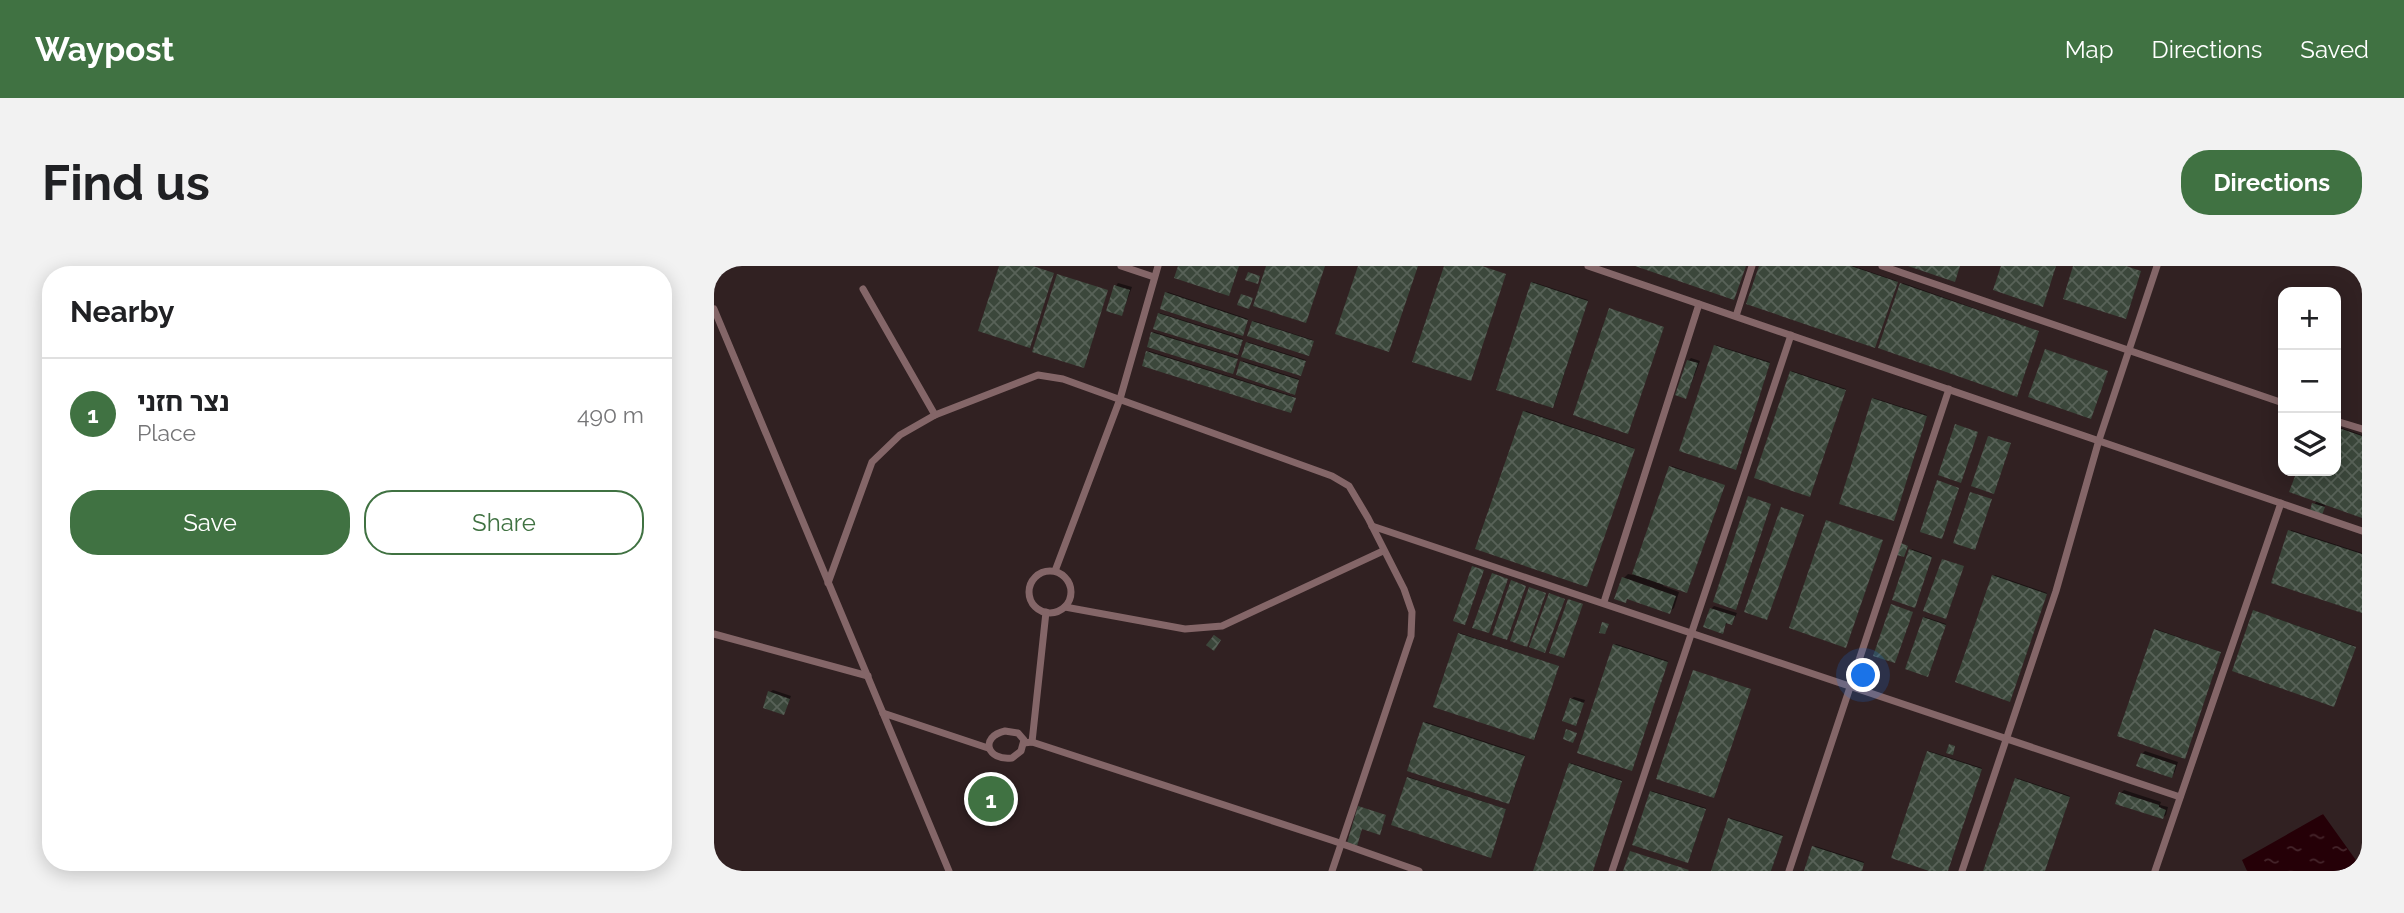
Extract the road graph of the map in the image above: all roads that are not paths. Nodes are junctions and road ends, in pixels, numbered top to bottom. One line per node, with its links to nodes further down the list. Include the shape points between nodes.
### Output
1 (1121, 266): 7 (lane)
2 (1158, 266): 7 (lane)
3 (1588, 266): 9 (lane)
4 (1752, 266): 11 (lane)
5 (1882, 266): 13 (lane)
6 (2157, 266): 13 (lane)
7 (1154, 277): 15 (lane)
8 (863, 289): 17 (lane)
9 (1699, 304): 11 (lane); 27 (lane)
10 (714, 309): 26 (lane)
11 (1736, 316): 12 (lane)
12 (1791, 335): 14 (lane); 30 (lane)
13 (2129, 351): 16 (lane); 20 (lane)
14 (1949, 389): 20 (lane); 33 (lane)
15 (1120, 399): 17 (lane, via 1038,375); 22 (lane, via 1332,476 1349,486); 25 (lane)
16 (2278, 401)
17 (935, 415): 26 (lane, via 900,435 872,461)
18 (2341, 423): 19 (lane)
19 (2362, 429)
20 (2099, 440): 21 (lane); 35 (lane, via 2056,591)
21 (2281, 503): 23 (lane); 38 (lane)
22 (1372, 526): 24 (lane); 27 (lane)
23 (2362, 531)
24 (1383, 551): 28 (lane, via 1222,626 1185,629); 39 (lane, via 1412,612 1411,636)
25 (1055, 571): 28 (lane, via 1070,582 1072,590); 29 (lane, via 1038,574 1029,588 1034,605)
26 (828, 583): 32 (lane)
27 (1604, 602): 30 (lane)
28 (1065, 607): 29 (lane)
29 (1046, 612): 36 (lane)
30 (1692, 632): 33 (lane); 43 (lane)
31 (714, 634): 32 (lane)
32 (867, 676): 34 (lane)
33 (1851, 687): 35 (lane); 44 (lane)
34 (883, 713): 37 (lane); 40 (lane)
35 (2005, 739): 38 (lane); 45 (lane)
36 (1028, 743): 37 (lane, via 1012,758 998,758); 37 (lane, via 1018,733 1005,732 997,733); 39 (lane)
37 (988, 748)
38 (2180, 797): 46 (lane)
39 (1342, 844): 41 (lane); 42 (lane)
40 (949, 871)
41 (1332, 871)
42 (1419, 871)
43 (1612, 871)
44 (1789, 871)
45 (1962, 871)
46 (2155, 871)

